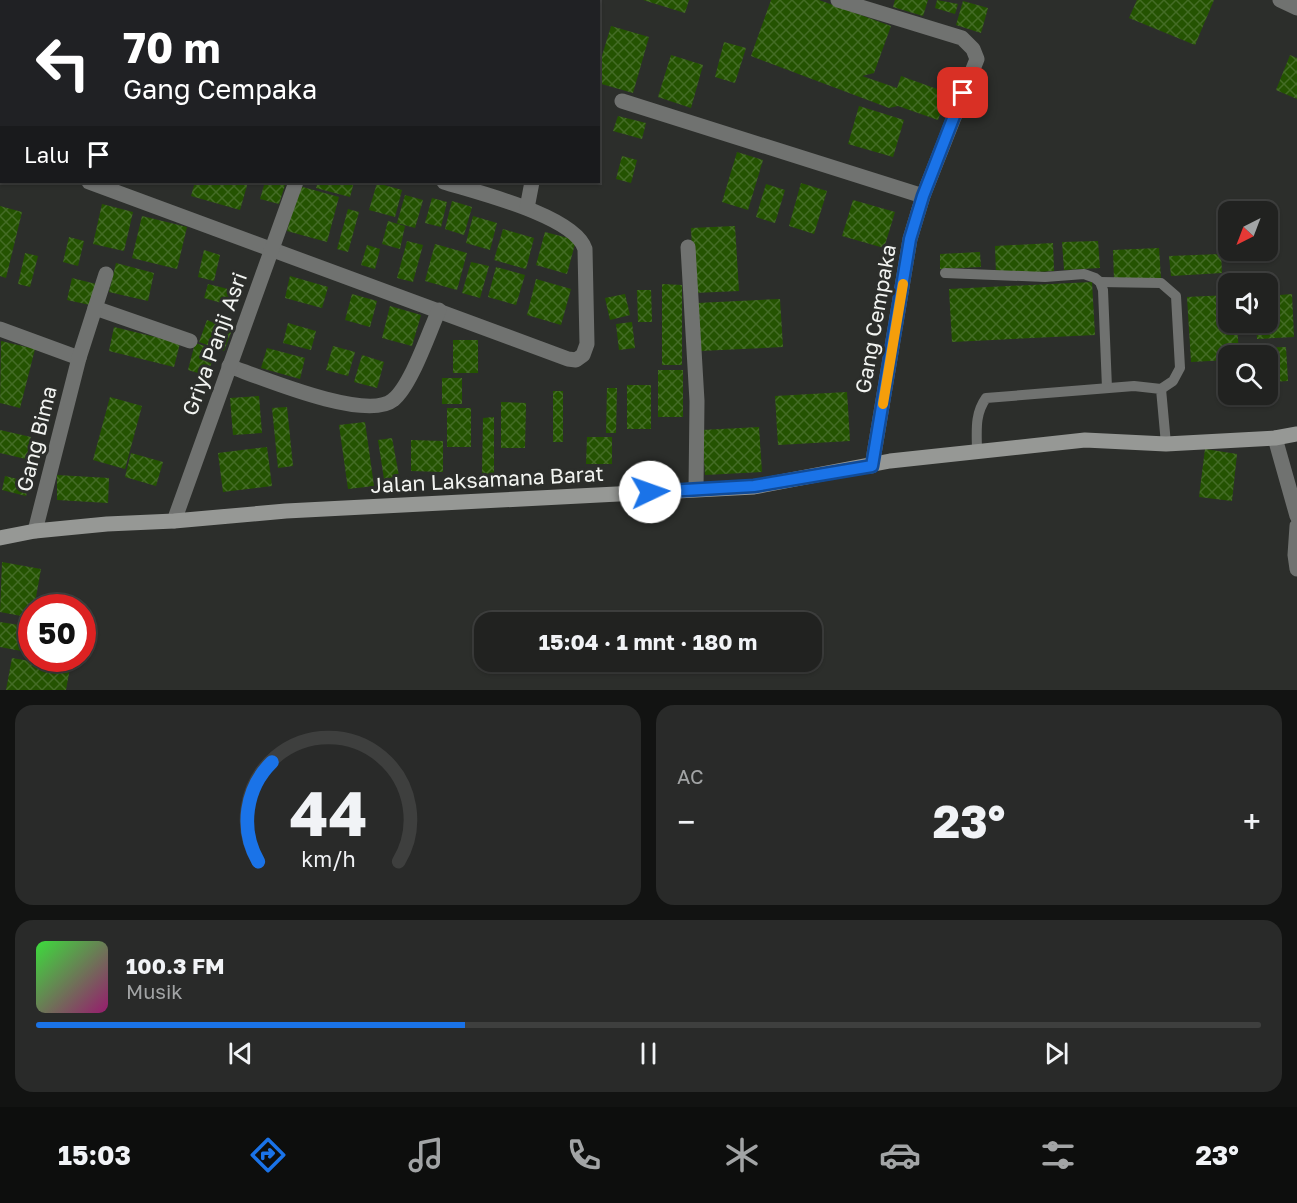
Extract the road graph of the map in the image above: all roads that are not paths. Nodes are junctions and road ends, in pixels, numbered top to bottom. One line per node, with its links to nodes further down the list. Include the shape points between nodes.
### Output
1 (838, 0): 9 (street, Gang Cempaka, via 962,38 973,49 977,60)
2 (1280, 0): 3 (street)
3 (1297, 8)
4 (622, 100): 9 (street)
5 (92, 183): 12 (street)
6 (296, 183): 12 (street, Griya Panji Asri)
7 (447, 183): 10 (street)
8 (532, 183): 10 (street)
9 (923, 196): 28 (street, Gang Cempaka, via 910,239)
10 (527, 208): 17 (street, via 570,229 583,242 587,344 583,355 576,360 568,359)
11 (688, 247): 29 (street, via 697,401)
12 (271, 250): 17 (street); 21 (street, Griya Panji Asri)
13 (945, 273): 15 (lane, via 1045,277 1084,274)
14 (106, 274): 16 (street, Gang Bima)
15 (1100, 282): 22 (lane); 23 (lane, via 1161,284 1176,296 1180,368 1173,381)
16 (95, 308): 19 (street); 20 (street, Gang Bima)
17 (439, 310): 21 (street, via 404,388 392,402 350,405)
18 (0, 329): 20 (street)
19 (190, 341)
20 (80, 358): 33 (street, Gang Bima)
21 (229, 366): 31 (street, Griya Panji Asri)
22 (1107, 388): 23 (lane); 27 (lane, via 986,398 976,423)
23 (1161, 389): 26 (lane)
24 (1297, 434): 25 (main road, Jalan Laksamana Barat)
25 (1275, 438): 26 (main road, Jalan Laksamana Barat); 30 (street)
26 (1166, 444): 27 (main road, Jalan Laksamana Barat, via 1085,440)
27 (977, 453): 28 (main road, Jalan Laksamana Barat)
28 (872, 466): 29 (main road, Jalan Laksamana Barat, via 754,486)
29 (696, 489): 31 (main road, Jalan Laksamana Barat, via 286,511)
30 (1297, 516)
31 (174, 521): 33 (main road, Jalan Laksamana Barat)
32 (1297, 526): 35 (street)
33 (35, 531): 34 (main road, Jalan Laksamana Barat)
34 (0, 538)
35 (1296, 560)

